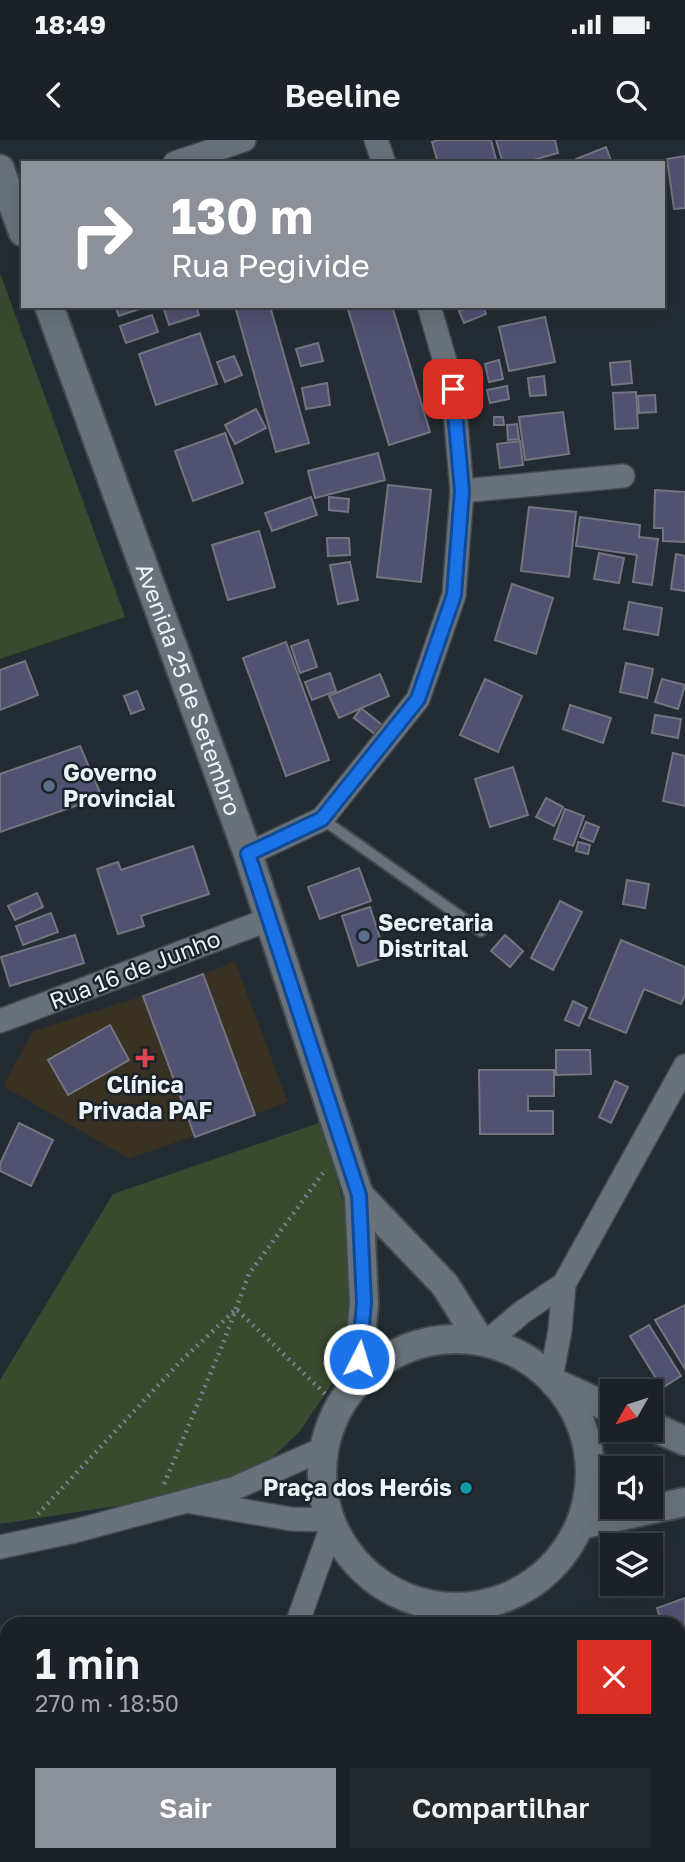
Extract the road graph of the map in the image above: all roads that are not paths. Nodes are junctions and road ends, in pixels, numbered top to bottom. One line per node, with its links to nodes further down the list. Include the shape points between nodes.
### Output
1 (244, 140): 3 (street)
2 (376, 140): 4 (street)
3 (181, 161)
4 (383, 161)
5 (0, 169): 6 (street)
6 (21, 220)
7 (51, 308): 12 (street, Avenida 25 de Setembro)
8 (430, 308): 10 (street, via 453,389)
9 (623, 476): 10 (street)
10 (462, 491): 11 (street, via 454,595 418,699)
11 (322, 819): 12 (street); 14 (lane)
12 (248, 854): 13 (street, Avenida 25 de Setembro)
13 (270, 919): 15 (street, Rua 16 de Junho); 17 (street, Avenida 25 de Setembro)
14 (481, 931)
15 (0, 1022)
16 (685, 1066): 18 (street)
17 (359, 1195): 19 (street, Avenida 25 de Setembro, via 445,1285); 20 (street, Avenida 25 de Setembro, via 364,1303)
18 (564, 1284): 19 (street); 21 (street)
19 (483, 1342): 20 (street, via 424,1343 392,1354); 21 (street, via 521,1356)
20 (357, 1381): 25 (street, via 338,1406)
21 (553, 1381): 22 (street); 29 (street, via 573,1408 585,1436 590,1466)
22 (600, 1403)
23 (663, 1431): 24 (street)
24 (685, 1441)
25 (323, 1449): 26 (street, via 262,1478); 28 (street, via 322,1485)
26 (189, 1501): 28 (street); 30 (street)
27 (685, 1502): 29 (street)
28 (331, 1523): 29 (street, via 356,1564 392,1592 435,1606 479,1606 522,1591 556,1563); 31 (street)
29 (580, 1525)
30 (0, 1547)
31 (299, 1617)

